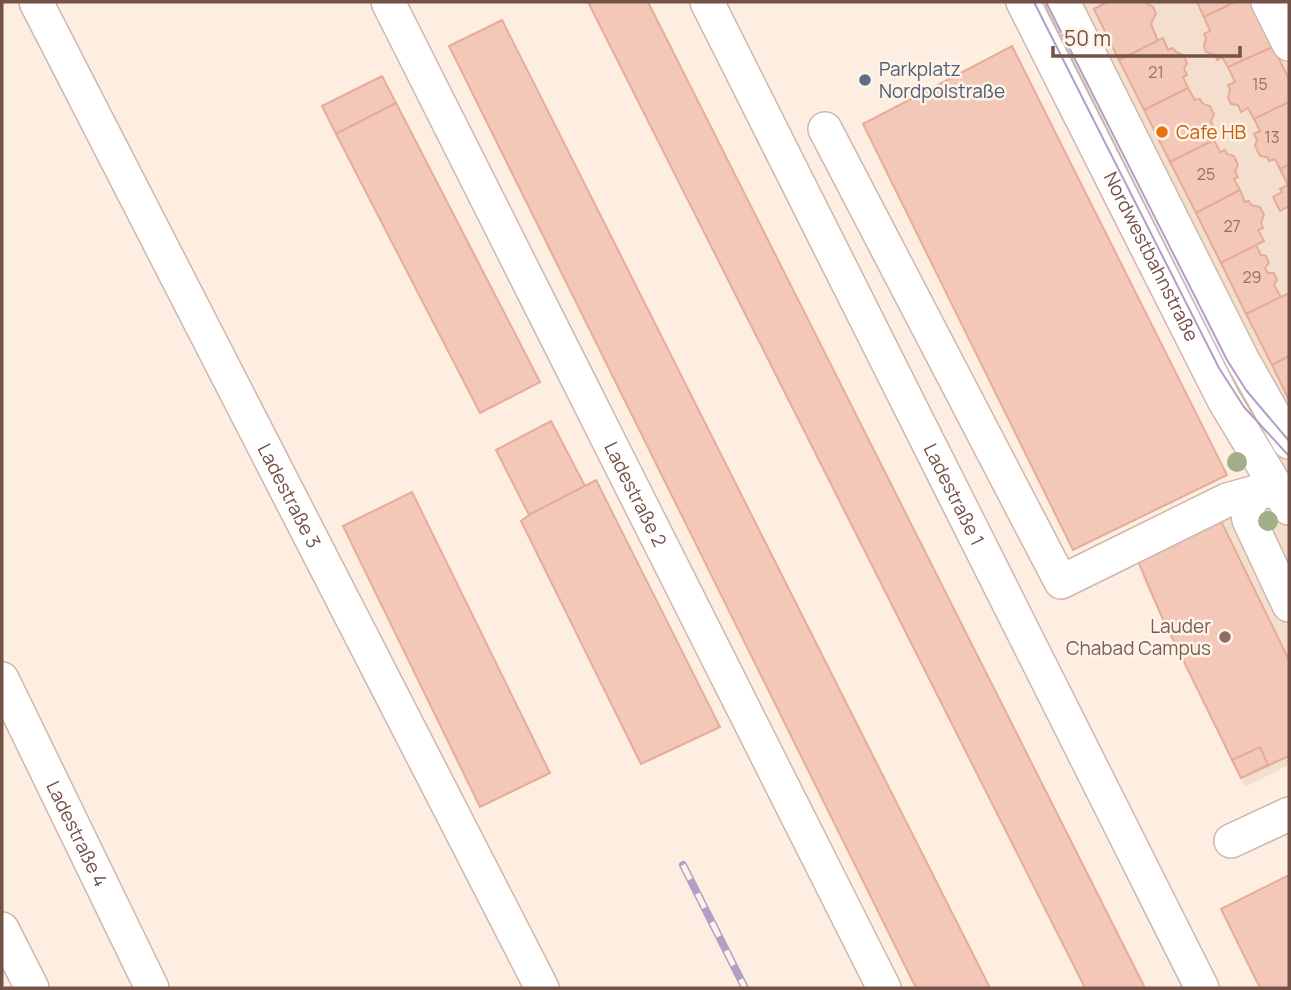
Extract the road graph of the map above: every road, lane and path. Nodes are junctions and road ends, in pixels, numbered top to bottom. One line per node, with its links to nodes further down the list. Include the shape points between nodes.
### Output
1 (36, 2): 18 (street, Ladestraße 3)
2 (387, 2): 19 (street, Ladestraße 2)
3 (706, 2): 20 (street, Ladestraße 1)
4 (1023, 2): 10 (street, Nordwestbahnstraße)
5 (1063, 2): 9 (street, Nordwestbahnstraße, via 1242,359)
6 (1268, 2): 7 (street)
7 (1289, 44)
8 (825, 129): 10 (street, via 1061,582 1227,500)
9 (1289, 442)
10 (1275, 497): 11 (street, via 1247,508)
11 (1289, 604)
12 (2, 679): 17 (street, Ladestraße 4)
13 (1289, 814): 14 (street)
14 (1231, 841)
15 (2, 929): 16 (street)
16 (32, 988)
17 (152, 988)
18 (542, 988)
19 (884, 988)
20 (1202, 988)

